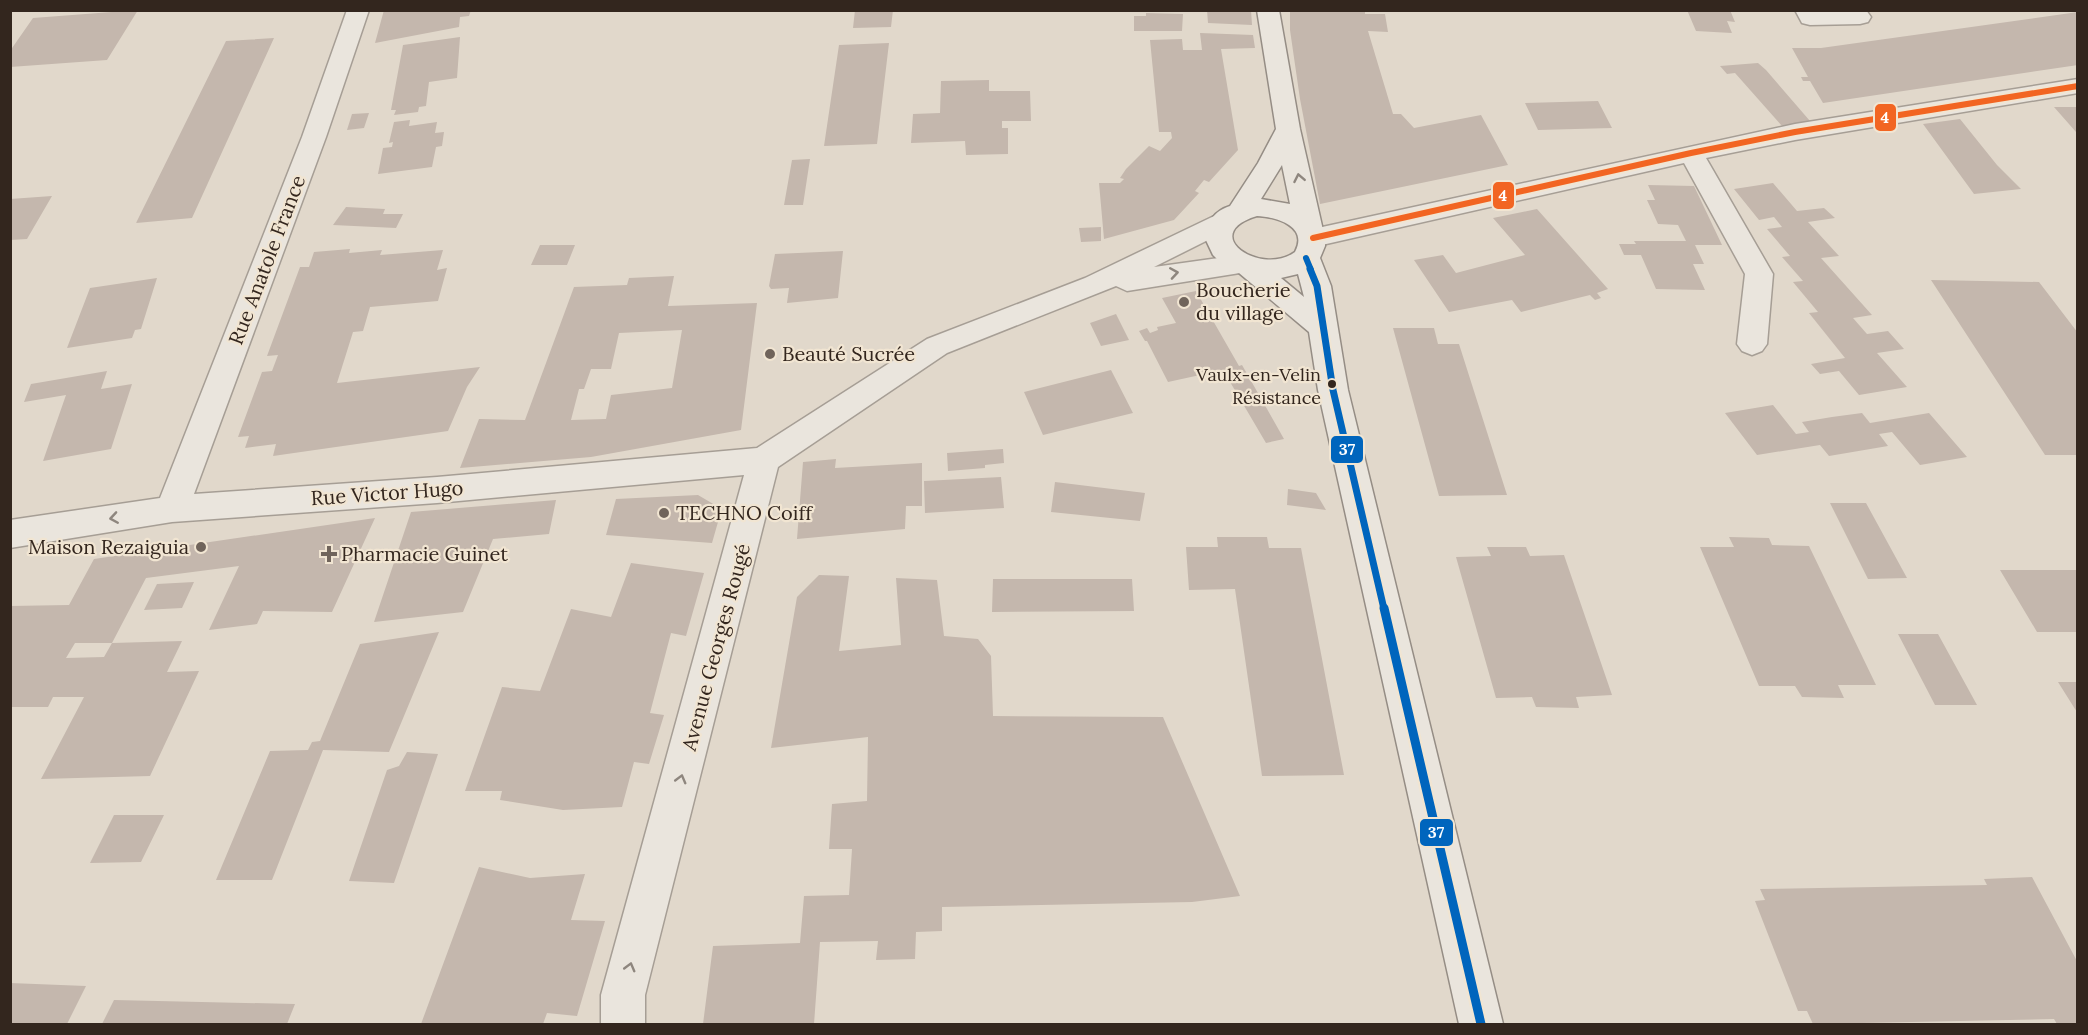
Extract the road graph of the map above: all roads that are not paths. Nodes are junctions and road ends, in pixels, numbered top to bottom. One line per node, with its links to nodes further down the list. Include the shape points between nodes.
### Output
1 (358, 10): 15 (street, Rue Anatole France, via 314,137)
2 (1268, 10): 6 (street)
3 (1806, 10): 4 (street, via 1810,18 1860,17)
4 (1854, 10)
5 (2078, 86): 7 (street)
6 (1288, 129): 8 (street, via 1271,163); 9 (street, one-way to 6)
7 (1691, 153): 9 (street); 13 (street, via 1759,274)
8 (1231, 216): 9 (street, via 1256,207 1286,212 1299,219); 10 (street, via 1217,233 1218,243 1225,253); 11 (street)
9 (1309, 241): 10 (street, via 1296,265 1282,270); 12 (street)
10 (1245, 266): 11 (street, one-way to 10); 12 (street)
11 (1095, 285): 14 (street, via 937,346)
12 (1323, 327): 18 (street, via 1333,390)
13 (1752, 344)
14 (764, 460): 15 (street, Rue Victor Hugo); 17 (street, Avenue Georges Rougé, one-way to 14, via 623,995)
15 (172, 509): 16 (street, Rue Victor Hugo, one-way to 16)
16 (10, 534)
17 (623, 1024)
18 (1481, 1024)

